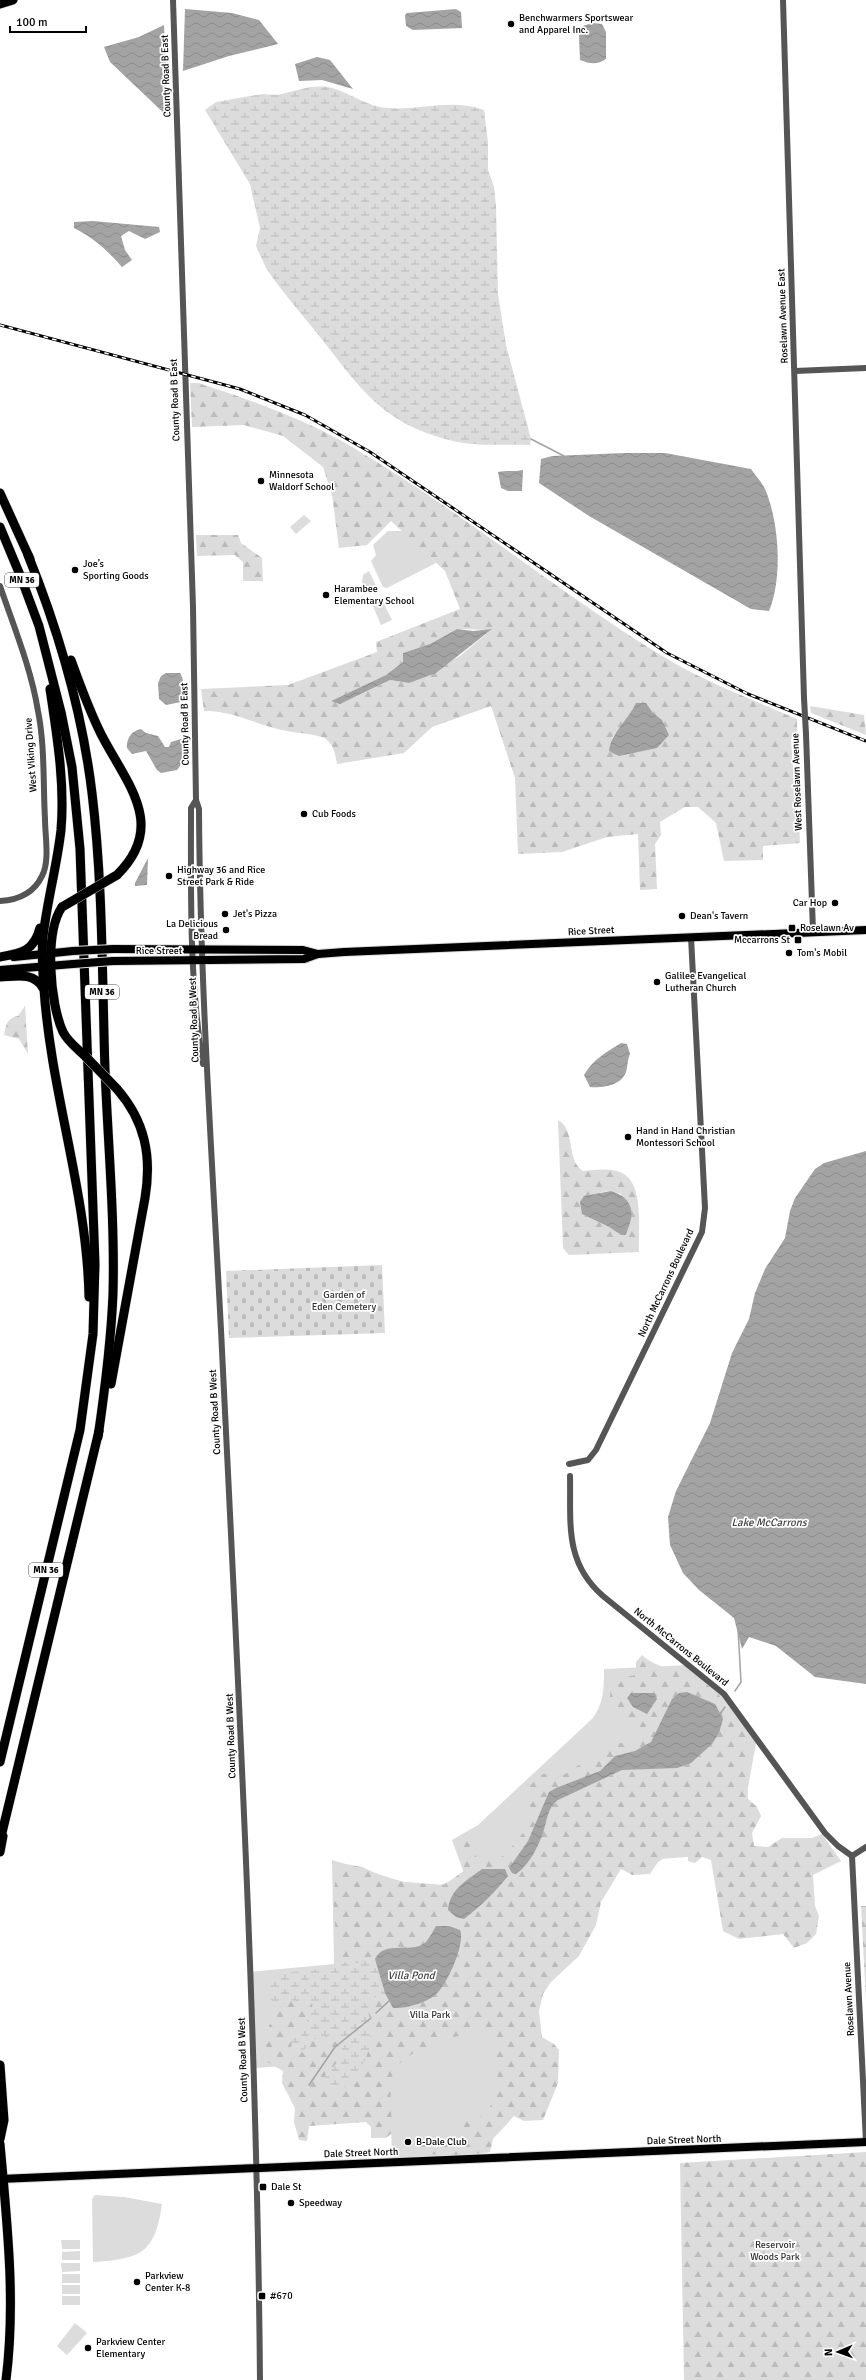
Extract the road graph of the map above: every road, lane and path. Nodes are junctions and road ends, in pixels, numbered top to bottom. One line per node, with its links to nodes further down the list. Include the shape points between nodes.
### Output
1 (13, 0): 4 (highway)
2 (174, 0): 18 (street, County Road B East, via 196,800 199,809)
3 (783, 0): 6 (street, Roselawn Avenue East)
4 (0, 4)
5 (866, 368): 6 (street)
6 (795, 371): 11 (street, Roselawn Avenue East)
7 (0, 493): 9 (highway, MN 36)
8 (0, 527): 12 (highway, MN 36)
9 (28, 555): 19 (highway, bridge, via 53,607 92,717 138,802 141,813 141,837 133,858 118,875 62,907 52,927); 28 (highway, MN 36, via 65,656 76,701 90,778 96,840 113,1273 108,1358)
10 (0, 586): 14 (street, West Viking Drive, via 39,712 46,853 43,876 31,890 17,899)
11 (801, 631): 16 (street, West Roselawn Avenue, bridge)
12 (41, 635): 13 (highway, via 62,784 59,845); 27 (highway, MN 36, via 72,767 80,849 96,1264)
13 (49, 896): 19 (highway); 21 (highway, via 35,943 26,950)
14 (0, 901)
15 (866, 930): 16 (main road, Rice Street)
16 (813, 931): 17 (main road, Rice Street)
17 (691, 937): 20 (main road, Rice Street); 29 (street, North McCarrons Boulevard, via 705,1208 702,1232 596,1450 588,1460)
18 (198, 948): 19 (main road, Rice Street, bridge, via 113,949); 20 (main road, Rice Street, via 303,950); 22 (street, County Road B East)
19 (47, 954): 21 (main road, Rice Street); 23 (highway)
20 (318, 954): 22 (main road, Rice Street, via 304,959)
21 (0, 958)
22 (198, 960): 23 (main road, Rice Street, bridge, via 113,961); 41 (street, County Road B West, via 199,1043 207,1091 238,1678)
23 (47, 966): 24 (main road, Rice Street); 26 (highway); 28 (highway, bridge, via 57,1012 68,1039 131,1106 141,1126 147,1150 148,1171 110,1393)
24 (0, 970)
25 (0, 977): 26 (highway, via 30,976 39,981)
26 (44, 990): 27 (highway, via 53,1062 87,1252)
27 (88, 1378): 31 (highway, MN 36, via 74,1459)
28 (98, 1437): 32 (highway, MN 36)
29 (569, 1464)
30 (570, 1476): 36 (street, North McCarrons Boulevard, via 572,1550 582,1573 597,1590 724,1694 825,1833)
31 (0, 1762)
32 (6, 1815): 33 (highway, MN 36); 35 (highway)
33 (0, 1841)
34 (866, 1847): 36 (street)
35 (0, 1852)
36 (852, 1856): 39 (street, Roselawn Avenue)
37 (0, 2065): 38 (highway, via 4,2120)
38 (0, 2139)
39 (866, 2142): 41 (main road, Dale Street North)
40 (0, 2144): 42 (highway)
41 (258, 2168): 42 (main road, Dale Street North); 44 (street, County Road B West)
42 (2, 2179): 43 (highway, via 11,2336)
43 (6, 2380)
44 (260, 2380)

